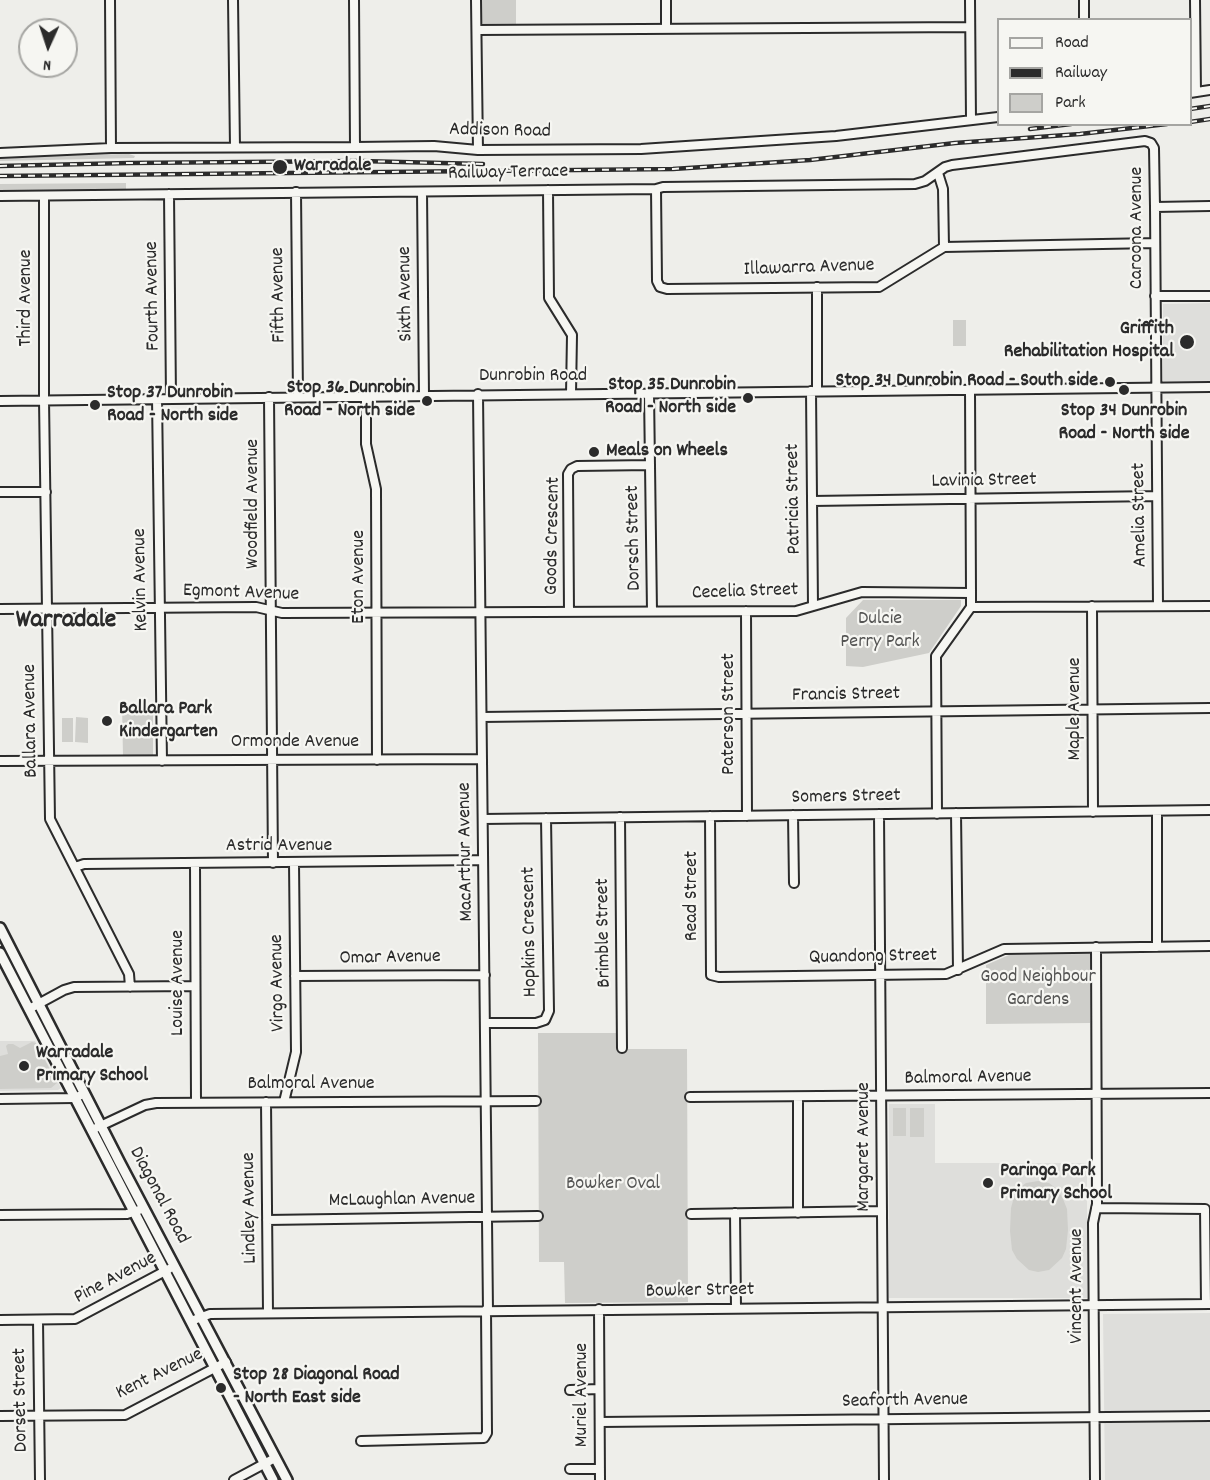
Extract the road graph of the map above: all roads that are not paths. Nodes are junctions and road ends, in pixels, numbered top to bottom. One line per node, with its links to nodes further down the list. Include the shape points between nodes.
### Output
1 (110, 0): 19 (street)
2 (233, 0): 17 (street)
3 (354, 0): 18 (street)
4 (476, 0): 12 (street)
5 (666, 0): 11 (street)
6 (970, 0): 10 (street)
7 (1084, 0): 9 (street)
8 (1195, 0): 14 (street)
9 (1084, 18)
10 (970, 27): 11 (street); 16 (street)
11 (666, 29): 12 (street)
12 (477, 30): 20 (street)
13 (1210, 90): 14 (street)
14 (1193, 93)
15 (997, 117): 16 (street, Addison Road)
16 (971, 120): 20 (street, Addison Road, via 836,136 641,149)
17 (235, 147): 18 (street, Addison Road); 19 (street, Addison Road)
18 (355, 147): 20 (street, Addison Road)
19 (111, 148): 21 (street, Addison Road)
20 (478, 150)
21 (0, 153)
22 (938, 173): 23 (street, Railway Terrace, via 915,184); 31 (street, Caroona Avenue, via 952,165 1145,141 1154,148); 33 (street, via 943,189)
23 (656, 189): 24 (street, Railway Terrace); 34 (street, Illawarra Avenue, via 660,287)
24 (548, 190): 26 (street, Railway Terrace); 43 (street, via 549,298 572,335)
25 (296, 192): 26 (street, Railway Terrace); 27 (street, Railway Terrace); 47 (street, Fifth Avenue)
26 (422, 192): 44 (street, Sixth Avenue)
27 (169, 194): 29 (street, Railway Terrace); 49 (street, Fourth Avenue)
28 (0, 196): 29 (street, Railway Terrace)
29 (44, 196): 51 (street, Third Avenue)
30 (1210, 206): 31 (street)
31 (1155, 207): 32 (street, Caroona Avenue)
32 (1155, 243): 33 (street); 35 (street, Caroona Avenue)
33 (944, 247): 34 (street, Illawarra Avenue, via 879,287)
34 (817, 287): 40 (street, Patricia Street)
35 (1155, 296): 36 (street); 38 (street, Caroona Avenue)
36 (1210, 296)
37 (1210, 387): 38 (street, Dunrobin Road)
38 (1155, 388): 39 (street, Dunrobin Road); 55 (street, Amelia Street)
39 (970, 390): 40 (street, Dunrobin Road); 56 (street)
40 (814, 391): 41 (street, Dunrobin Road); 57 (street, Patricia Street)
41 (649, 393): 43 (street, Dunrobin Road); 52 (street, Dorsch Street)
42 (478, 394): 43 (street, Dunrobin Road); 44 (street, Dunrobin Road); 71 (street, MacArthur Avenue)
43 (571, 394)
44 (424, 395): 45 (street, Dunrobin Road)
45 (366, 396): 47 (street, Dunrobin Road); 70 (street, Eton Avenue, via 366,444 376,489)
46 (269, 397): 47 (street, Dunrobin Road); 49 (street, Dunrobin Road); 67 (street, Woodfield Avenue)
47 (298, 397)
48 (157, 398): 49 (street, Dunrobin Road); 51 (street, Dunrobin Road); 63 (street, Kelvin Avenue)
49 (171, 398)
50 (0, 400): 51 (street, Dunrobin Road)
51 (44, 400): 54 (street, Ballara Avenue)
52 (650, 465): 68 (street, Dorsch Street); 72 (street, Goods Crescent, via 576,466 568,474)
53 (0, 492): 54 (street)
54 (46, 492): 66 (street, Ballara Avenue)
55 (1157, 496): 56 (street, Lavinia Street); 61 (street, Amelia Street)
56 (971, 499): 57 (street, Lavinia Street); 58 (street)
57 (812, 501): 59 (street, Patricia Street)
58 (971, 593): 59 (street, Cecelia Street, via 861,592); 64 (street)
59 (813, 606): 69 (street, Cecelia Street, via 796,611)
60 (1092, 606): 61 (street); 64 (street); 74 (street, Maple Avenue)
61 (1158, 606): 62 (street)
62 (1210, 606)
63 (159, 607): 66 (street, Egmont Avenue); 67 (street, Egmont Avenue); 83 (street, Kelvin Avenue)
64 (971, 607): 75 (street, via 936,656)
65 (0, 609): 66 (street, Egmont Avenue)
66 (47, 609): 82 (street, Ballara Avenue)
67 (271, 610): 70 (street, Egmont Avenue); 79 (street, Woodfield Avenue)
68 (652, 611): 69 (street, Cecelia Street); 72 (street, Cecelia Street)
69 (746, 611): 76 (street, Paterson Street)
70 (376, 612): 71 (street, Egmont Avenue); 80 (street, Eton Avenue)
71 (481, 612): 72 (street, Cecelia Street); 77 (street, MacArthur Avenue)
72 (568, 612)
73 (1210, 708): 74 (street, Francis Street)
74 (1093, 710): 75 (street, Francis Street); 86 (street, Maple Avenue)
75 (935, 711): 76 (street, Francis Street); 89 (street)
76 (746, 714): 77 (street, Francis Street); 92 (street, Paterson Street)
77 (482, 717): 78 (street, MacArthur Avenue)
78 (482, 759): 80 (street, Ormonde Avenue); 95 (street, MacArthur Avenue)
79 (272, 760): 80 (street, Ormonde Avenue); 83 (street, Ormonde Avenue); 98 (street, Woodfield Avenue)
80 (377, 760)
81 (0, 761): 82 (street, Ormonde Avenue)
82 (49, 761): 83 (street, Ormonde Avenue); 100 (street, Ballara Avenue, via 50,819)
83 (162, 761)
84 (1210, 810): 85 (street, Somers Street)
85 (1157, 811): 86 (street, Somers Street); 105 (street)
86 (1093, 812): 87 (street, Somers Street)
87 (956, 813): 89 (street, Somers Street); 107 (street)
88 (879, 814): 89 (street, Somers Street); 90 (street, Somers Street); 108 (street, Margaret Avenue)
89 (937, 814)
90 (793, 815): 92 (street, Somers Street); 101 (street)
91 (710, 816): 92 (street, Somers Street); 93 (street, Somers Street); 110 (street, Read Street)
92 (747, 816)
93 (620, 817): 94 (street, Somers Street); 117 (street, Brimble Street)
94 (546, 818): 95 (street, Somers Street); 116 (street, Hopkins Crescent, via 549,1011 544,1020 536,1023)
95 (483, 819): 96 (street, MacArthur Avenue)
96 (483, 860): 99 (street, Astrid Avenue); 109 (street, MacArthur Avenue)
97 (195, 863): 98 (street, Astrid Avenue); 100 (street, Astrid Avenue); 112 (street, Louise Avenue)
98 (273, 863): 99 (street, Astrid Avenue)
99 (294, 863): 111 (street, Virgo Avenue)
100 (75, 867): 113 (street, Ballara Avenue, via 129,974)
101 (794, 883)
102 (0, 928): 114 (main road, Diagonal Road)
103 (1210, 946): 105 (street, Quandong Street)
104 (1096, 947): 105 (street, Quandong Street); 107 (street, Quandong Street, via 1004,949); 120 (street, Vincent Avenue)
105 (1157, 947)
106 (0, 953): 115 (main road, Diagonal Road)
107 (958, 969): 108 (street, Quandong Street, via 946,974)
108 (880, 974): 110 (street, Quandong Street, via 719,978); 121 (street, Margaret Avenue)
109 (484, 975): 111 (street, Omar Avenue); 116 (street, MacArthur Avenue)
110 (711, 975)
111 (296, 976): 129 (street, Virgo Avenue, via 296,1052)
112 (195, 986): 113 (street); 130 (street, Louise Avenue)
113 (130, 987): 114 (street, via 74,987)
114 (38, 1004): 115 (street); 118 (main road, Diagonal Road)
115 (29, 1009): 123 (main road, Diagonal Road)
116 (485, 1023): 126 (street, MacArthur Avenue)
117 (622, 1048)
118 (84, 1093): 123 (street); 131 (main road, Diagonal Road)
119 (1210, 1093): 120 (street, Balmoral Avenue)
120 (1096, 1094): 121 (street, Balmoral Avenue); 133 (street, Vincent Avenue)
121 (882, 1096): 122 (street, Balmoral Avenue); 136 (street, Margaret Avenue)
122 (798, 1097): 124 (street, Balmoral Avenue); 137 (street)
123 (74, 1098): 125 (street); 132 (main road, Diagonal Road)
124 (690, 1098)
125 (0, 1099)
126 (486, 1101): 127 (street, Balmoral Avenue); 129 (street, Balmoral Avenue); 141 (street, MacArthur Avenue)
127 (536, 1101)
128 (266, 1102): 129 (street, Balmoral Avenue); 130 (street, Balmoral Avenue); 143 (street, Lindley Avenue)
129 (284, 1102)
130 (196, 1103): 131 (street, Balmoral Avenue, via 145,1105)
131 (101, 1125): 132 (street, Balmoral Avenue); 135 (main road, Diagonal Road)
132 (92, 1130): 135 (main road, Diagonal Road)
133 (1096, 1208): 134 (street); 147 (street, Vincent Avenue)
134 (1207, 1208): 146 (street)
135 (139, 1210): 140 (street, via 127,1214); 144 (main road, Diagonal Road); 145 (main road, Diagonal Road)
136 (882, 1211): 137 (street); 148 (street, Margaret Avenue)
137 (798, 1213): 139 (street)
138 (691, 1214): 139 (street)
139 (735, 1214): 149 (street)
140 (0, 1215)
141 (487, 1216): 142 (street, McLaughlan Avenue); 143 (street, McLaughlan Avenue); 151 (street, MacArthur Avenue)
142 (538, 1216)
143 (267, 1220): 152 (street, Lindley Avenue)
144 (174, 1266): 145 (street, Pine Avenue); 153 (main road, Diagonal Road)
145 (164, 1272): 155 (street, Pine Avenue, via 75,1319); 156 (main road, Diagonal Road)
146 (1208, 1304): 147 (street, Bowker Street)
147 (1094, 1305): 148 (street, Bowker Street); 164 (street, Vincent Avenue)
148 (882, 1306): 149 (street, Bowker Street); 165 (street, Margaret Avenue)
149 (736, 1308): 150 (street, Bowker Street)
150 (599, 1309): 151 (street, Bowker Street); 159 (street, Muriel Avenue)
151 (487, 1310): 152 (street, Bowker Street); 167 (street, MacArthur Avenue, via 484,1438)
152 (268, 1313): 153 (street, Bowker Street)
153 (202, 1317): 156 (street, Bowker Street); 157 (main road, Diagonal Road)
154 (0, 1320): 155 (street, Pine Avenue)
155 (38, 1320): 162 (street, Dorset Street)
156 (191, 1321): 158 (main road, Diagonal Road)
157 (226, 1362): 158 (street, Kent Avenue); 168 (main road, Diagonal Road)
158 (215, 1368): 162 (street, Kent Avenue, via 125,1415); 169 (main road, Diagonal Road)
159 (599, 1389): 160 (street); 166 (street, Muriel Avenue)
160 (570, 1390)
161 (0, 1416): 162 (street, Kent Avenue)
162 (39, 1416): 172 (street, Dorset Street)
163 (1210, 1416): 164 (street, Seaforth Avenue)
164 (1095, 1417): 165 (street, Seaforth Avenue); 178 (street, Vincent Avenue)
165 (884, 1419): 166 (street, Seaforth Avenue); 177 (street, Margaret Avenue)
166 (600, 1422): 171 (street, Muriel Avenue)
167 (361, 1442)
168 (275, 1458): 169 (street); 175 (main road, Diagonal Road)
169 (265, 1463): 173 (street); 174 (main road, Diagonal Road)
170 (570, 1469): 171 (street)
171 (600, 1469): 176 (street, Muriel Avenue)
172 (40, 1480)
173 (234, 1480)
174 (273, 1480)
175 (287, 1480)
176 (600, 1480)
177 (884, 1480)
178 (1095, 1480)

